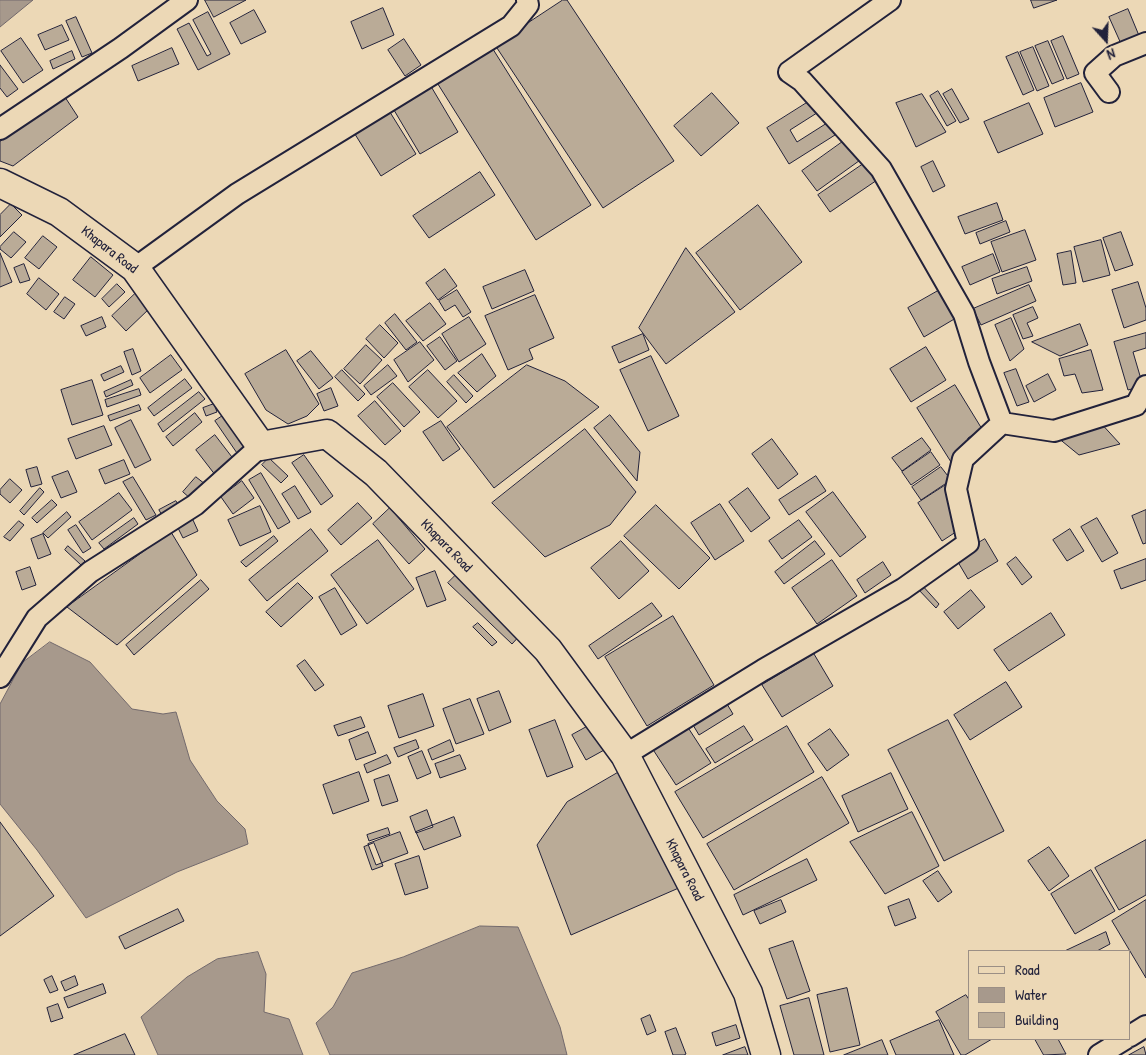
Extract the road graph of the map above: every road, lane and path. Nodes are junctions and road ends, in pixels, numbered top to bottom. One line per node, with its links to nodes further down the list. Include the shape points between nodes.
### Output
1 (187, 0): 6 (street)
2 (527, 0): 8 (street, via 528,5 511,26 237,194)
3 (890, 0): 10 (street, via 789,72 802,81 881,169 964,314)
4 (1146, 43): 5 (street, via 1114,56 1095,73)
5 (1110, 92)
6 (0, 129)
7 (0, 183): 8 (street, Khapara Road, via 59,212)
8 (135, 268): 11 (street, Khapara Road)
9 (1146, 386): 10 (street, via 1136,405 1054,431)
10 (1002, 423): 13 (street, via 963,459 956,489 968,543 904,589)
11 (261, 446): 12 (street, via 195,506 90,572 37,618); 13 (street, Khapara Road, via 327,434 376,473 548,650)
12 (0, 677)
13 (624, 755): 17 (street, Khapara Road, via 748,993)
14 (1146, 1026): 15 (street)
15 (1131, 1035)
16 (1124, 1040): 18 (street)
17 (766, 1055)
18 (1099, 1055)

